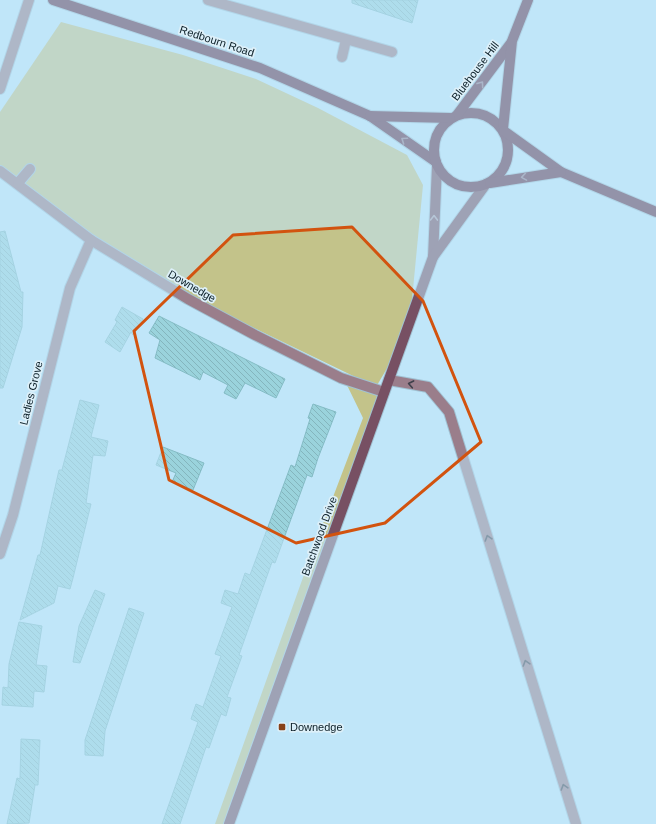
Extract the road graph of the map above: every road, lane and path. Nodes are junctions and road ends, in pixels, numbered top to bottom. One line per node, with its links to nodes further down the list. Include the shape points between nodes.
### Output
1 (29, 0): 9 (street)
2 (53, 0): 10 (main road, Redbourn Road, via 260,68)
3 (208, 0): 5 (street)
4 (528, 0): 6 (main road, Bluehouse Hill)
5 (346, 40): 7 (street); 8 (street)
6 (512, 41): 11 (main road, Bluehouse Hill, one-way to 6); 12 (main road, Bluehouse Hill)
7 (392, 52)
8 (342, 57)
9 (0, 89)
10 (370, 116): 11 (main road, Redbourn Road); 13 (main road, Redbourn Road, one-way to 10)
11 (454, 116): 12 (main road, via 470,112 483,114 494,120); 13 (main road, via 441,127 435,138 433,150)
12 (503, 130): 16 (main road); 18 (main road, via 508,142 505,166 498,176)
13 (436, 164): 18 (main road, via 448,179 463,186); 21 (street, Batchwood Drive, one-way to 13)
14 (30, 169): 17 (street)
15 (2, 172): 17 (street, Downedge)
16 (561, 172): 18 (main road, one-way to 18); 19 (main road)
17 (18, 183): 20 (street, Downedge)
18 (487, 184): 21 (street, Batchwood Drive)
19 (656, 212)
20 (91, 240): 23 (street, Downedge, via 255,335 341,378); 24 (street, Ladies Grove, via 70,288 13,515)
21 (433, 257): 22 (street, Batchwood Drive)
22 (390, 380): 23 (street, Batchwood Drive); 26 (street, one-way to 22, via 449,412 428,387)
23 (384, 392): 25 (street, Batchwood Drive)
24 (0, 554)
25 (229, 824)
26 (576, 824)

